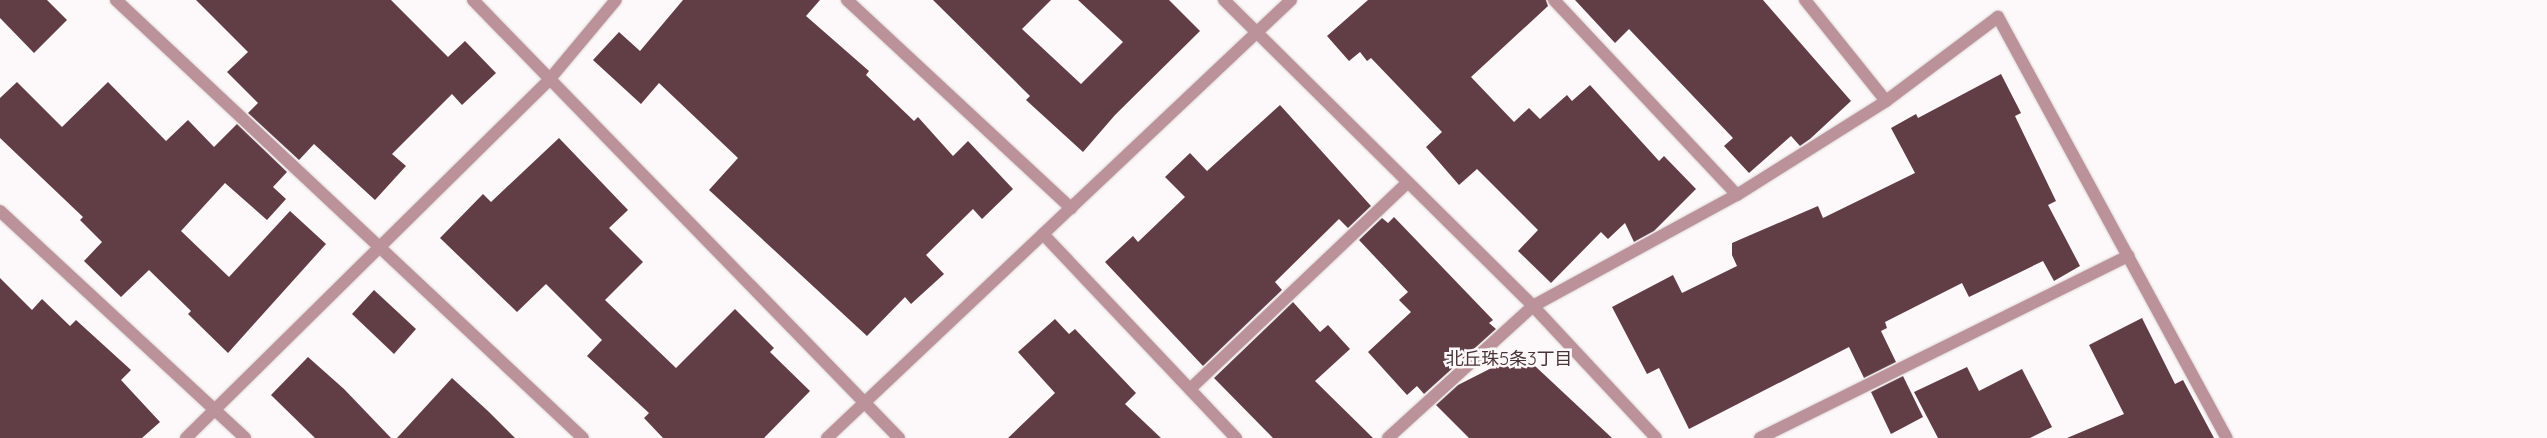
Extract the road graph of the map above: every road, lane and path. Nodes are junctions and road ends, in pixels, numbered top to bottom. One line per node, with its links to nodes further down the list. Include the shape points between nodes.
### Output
1 (116, 0): 17 (street)
2 (473, 0): 10 (street)
3 (616, 0): 10 (street)
4 (847, 0): 14 (street)
5 (1224, 0): 9 (street)
6 (1291, 0): 9 (street)
7 (1554, 0): 13 (street)
8 (1805, 0): 11 (street)
9 (1257, 32): 12 (street); 14 (street)
10 (548, 80): 17 (street); 21 (street)
11 (1886, 101): 13 (street); 18 (street, via 1998,17)
12 (1408, 183): 19 (street); 20 (street)
13 (1737, 195): 19 (street)
14 (1071, 208): 16 (street)
15 (0, 211): 22 (street)
16 (1043, 234): 20 (street); 21 (street)
17 (381, 246): 22 (street); 25 (street)
18 (2129, 256): 31 (street); 32 (street)
19 (1534, 306): 29 (street); 30 (street)
20 (1190, 389): 28 (street)
21 (864, 404): 26 (street); 27 (street)
22 (215, 410): 23 (street); 24 (street)
23 (186, 438)
24 (245, 438)
25 (583, 438)
26 (827, 438)
27 (899, 438)
28 (1236, 438)
29 (1388, 438)
30 (1656, 438)
31 (1760, 438)
32 (2227, 438)

